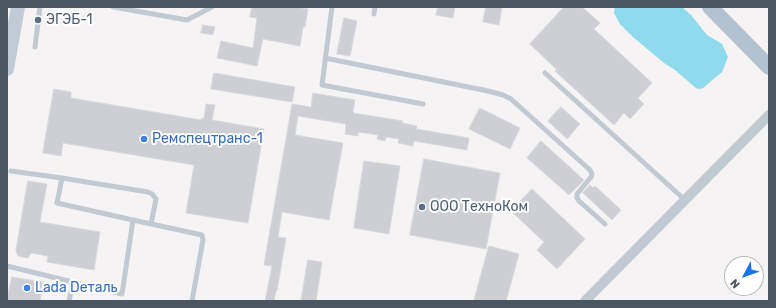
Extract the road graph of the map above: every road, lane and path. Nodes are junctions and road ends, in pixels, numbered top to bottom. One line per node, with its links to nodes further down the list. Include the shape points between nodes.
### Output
1 (18, 7): 13 (main road)
2 (40, 7): 10 (lane)
3 (113, 7): 4 (lane, via 187,20)
4 (212, 7)
5 (332, 7): 11 (lane)
6 (375, 7): 9 (lane)
7 (710, 7): 12 (main road)
8 (723, 7): 12 (main road)
9 (374, 14)
10 (35, 47)
11 (325, 58): 15 (lane, via 322,85); 22 (lane, via 488,91 511,99 590,170 591,177 577,194 577,198)
12 (768, 61)
13 (7, 68)
14 (545, 73): 19 (lane)
15 (423, 104)
16 (769, 115): 19 (street)
17 (11, 171): 18 (lane)
18 (62, 178): 20 (lane, via 57,203); 21 (lane, via 152,194 156,198)
19 (685, 200): 29 (street)
20 (133, 220): 21 (lane); 25 (lane)
21 (151, 224): 28 (lane, via 202,235)
22 (605, 224)
23 (7, 266): 24 (lane)
24 (72, 282): 25 (lane); 26 (lane)
25 (122, 294): 27 (lane)
26 (69, 301)
27 (121, 301)
28 (192, 301)
29 (584, 301)

